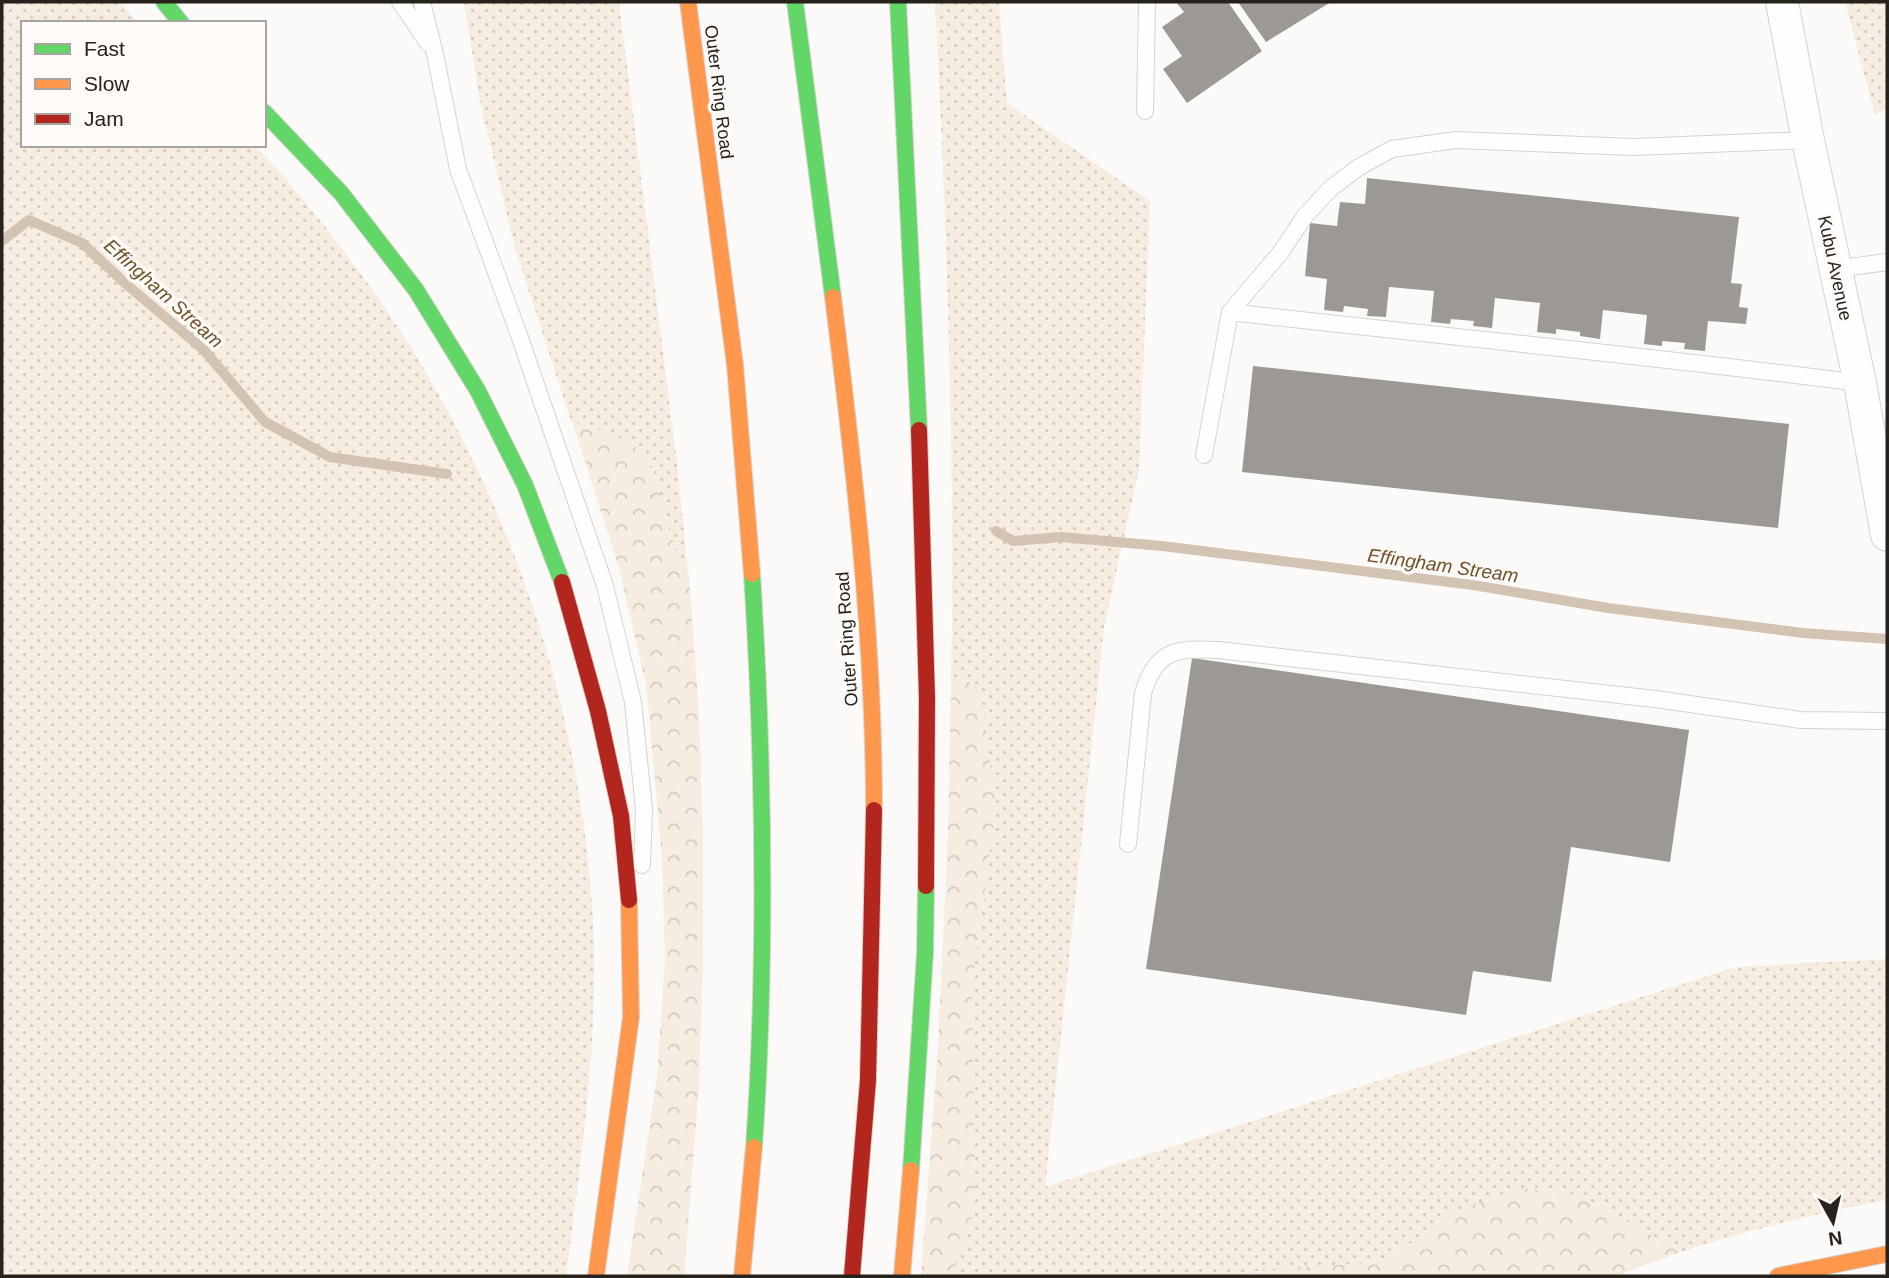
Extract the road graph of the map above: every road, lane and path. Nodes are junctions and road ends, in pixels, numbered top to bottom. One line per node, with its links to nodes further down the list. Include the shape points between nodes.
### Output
1 (164, 2): 9 (main road)
2 (400, 2): 10 (lane)
3 (422, 2): 10 (lane)
4 (688, 2): 25 (main road, Outer Ring Road, via 735,365 760,720 760,1077)
5 (795, 2): 26 (main road, Outer Ring Road, via 842,363 873,733 869,1061)
6 (898, 2): 27 (main road, via 927,698 925,953)
7 (1147, 2): 11 (lane)
8 (1782, 2): 13 (street, Kubu Avenue)
9 (179, 21)
10 (435, 54): 22 (lane, via 458,169 606,586 632,702 644,809 641,914)
11 (1145, 111)
12 (266, 114): 22 (main road, via 341,193 416,290 478,391 525,485 568,598 621,816 630,916)
13 (1808, 140): 15 (street, Kubu Avenue); 16 (lane, via 1634,147 1456,140 1392,149 1331,188)
14 (1887, 262): 15 (lane)
15 (1835, 269): 17 (street, Kubu Avenue)
16 (1230, 312): 17 (lane); 18 (lane)
17 (1860, 383): 19 (street, Kubu Avenue)
18 (1204, 455)
19 (1887, 535)
20 (1887, 721): 21 (lane, via 1801,720 1628,696 1185,650 1157,662 1143,693)
21 (1128, 844)
22 (631, 1017): 24 (main road)
23 (1887, 1254): 28 (main road)
24 (596, 1276)
25 (741, 1276)
26 (852, 1276)
27 (902, 1276)
28 (1777, 1276)

